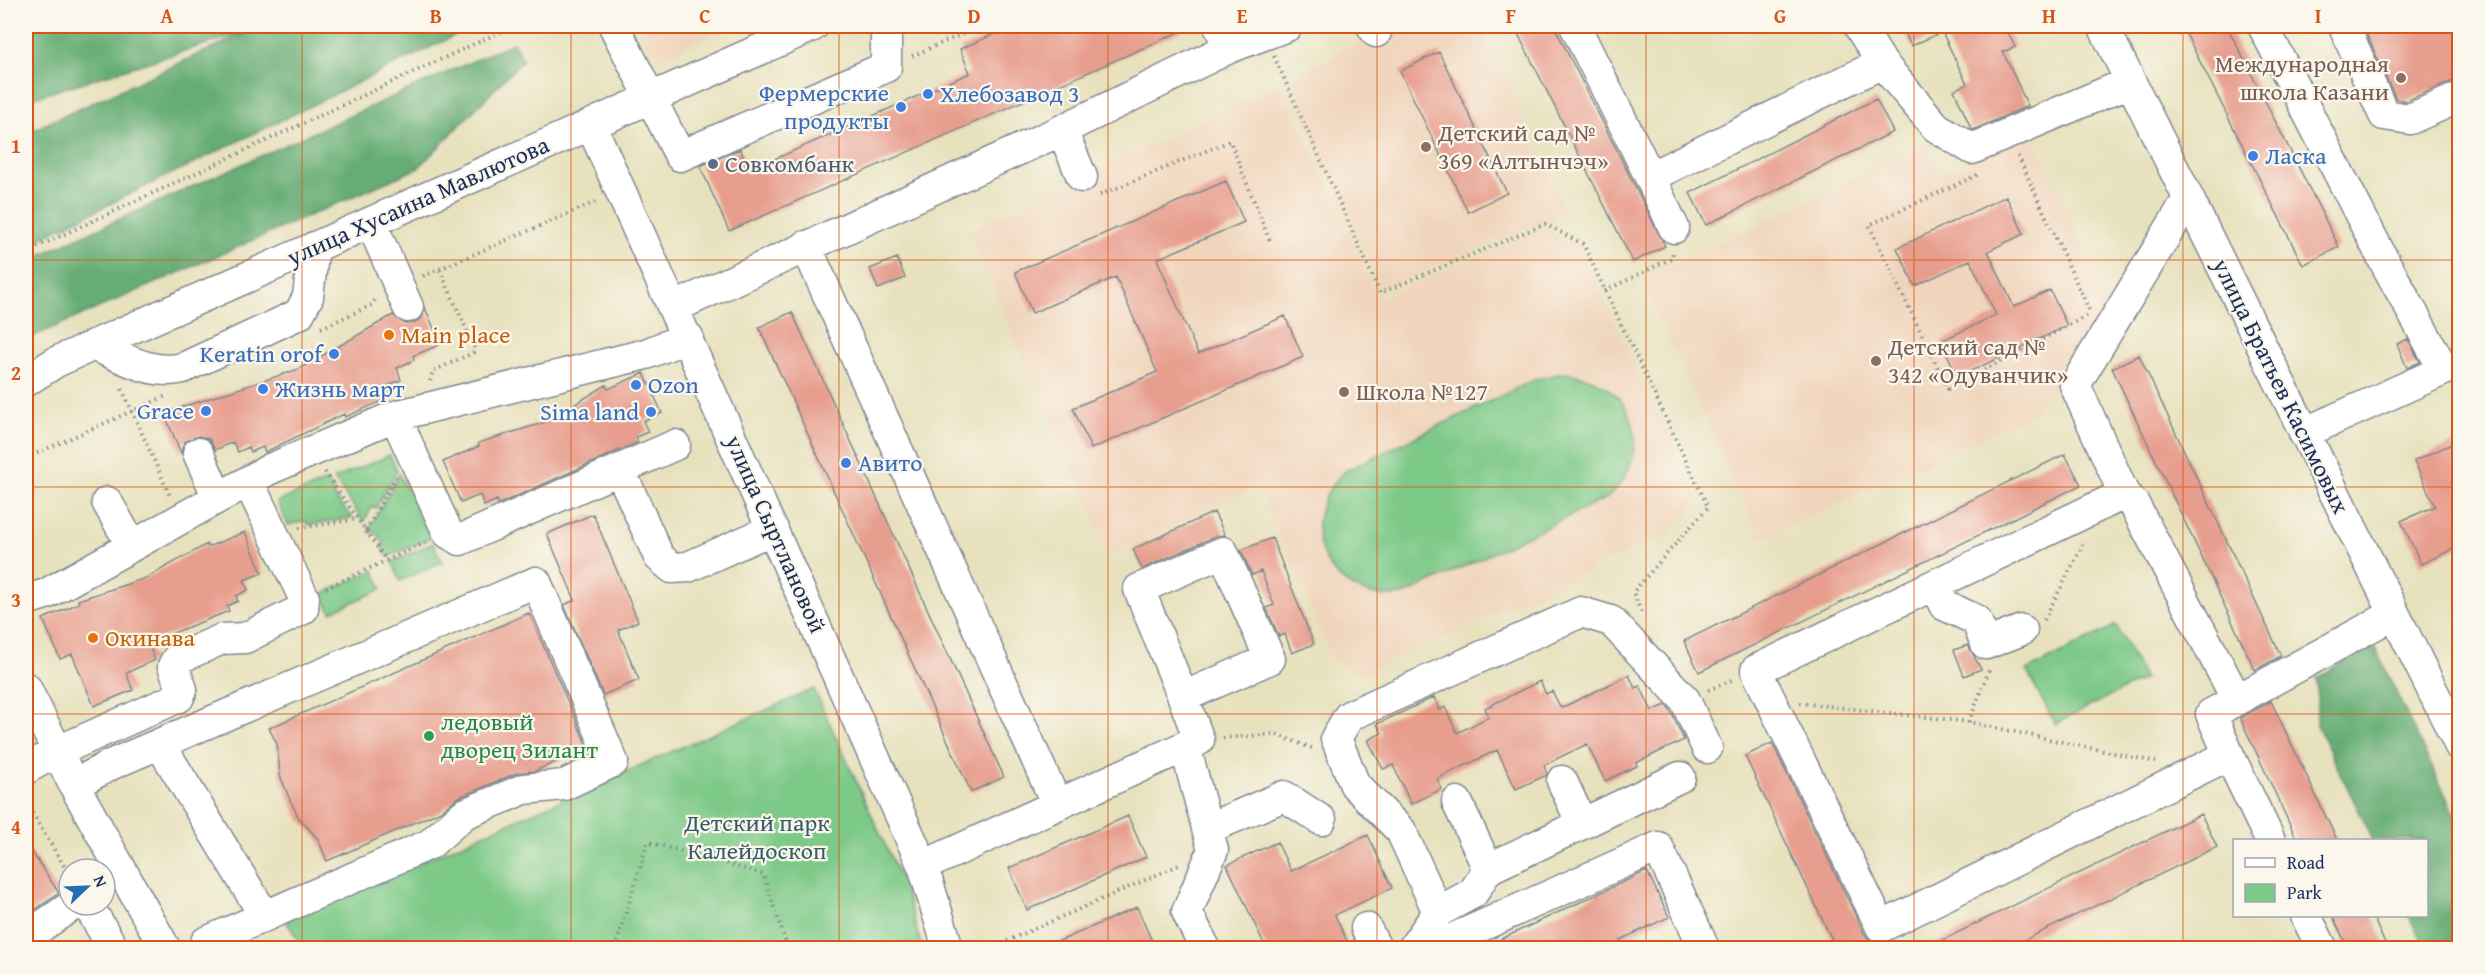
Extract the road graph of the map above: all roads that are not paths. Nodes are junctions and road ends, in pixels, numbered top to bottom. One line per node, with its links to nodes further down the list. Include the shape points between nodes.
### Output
1 (614, 26): 14 (street)
2 (813, 26): 14 (street, улица Хусаина Мавлютова)
3 (886, 26): 14 (street, via 886,67 680,156)
4 (1575, 26): 18 (street)
5 (1859, 26): 11 (street)
6 (2103, 26): 12 (street, улица Братьев Касимовых)
7 (2263, 26): 28 (street, via 2382,257)
8 (2344, 26): 13 (street, via 2384,115 2410,119)
9 (1276, 31): 10 (street)
10 (1224, 37): 16 (street)
11 (1882, 63): 12 (street, via 1936,127 1972,149); 18 (street)
12 (2130, 82): 19 (street, улица Братьев Касимовых)
13 (2460, 97)
14 (649, 99): 15 (street, улица Хусаина Мавлютова)
15 (591, 125): 20 (street, улица Хусаина Мавлютова); 25 (street, улица Сыртлановой)
16 (1062, 130): 17 (street); 22 (street)
17 (1082, 177)
18 (1650, 177): 21 (street)
19 (2188, 199): 31 (street, улица Братьев Касимовых); 37 (street, via 2075,385)
20 (371, 222): 23 (street, улица Хусаина Мавлютова); 24 (street)
21 (1674, 228)
22 (806, 246): 25 (street); 59 (street)
23 (314, 247): 27 (street, улица Хусаина Мавлютова); 27 (street, via 308,297 299,314 183,368 152,369)
24 (408, 307)
25 (675, 307): 26 (street, улица Сыртлановой)
26 (688, 337): 30 (street, via 646,354); 39 (street, улица Сыртлановой)
27 (93, 345): 29 (street, улица Хусаина Мавлютова)
28 (2452, 371): 31 (street)
29 (26, 381)
30 (395, 416): 34 (street, via 448,533 455,539 464,540); 35 (street)
31 (2304, 433): 43 (street, улица Братьев Касимовых)
32 (675, 445): 34 (street)
33 (198, 453): 36 (street)
34 (620, 470): 39 (street, via 659,557 672,568 688,567)
35 (248, 481): 36 (street); 52 (street, via 304,598 303,609 249,636 222,639 177,659 173,666 182,689 179,697)
36 (218, 498): 40 (street)
37 (2114, 499): 41 (street); 47 (street, via 2134,504)
38 (107, 502): 40 (street)
39 (773, 529): 65 (street, улица Сыртлановой)
40 (132, 546): 42 (street, via 46,594)
41 (1935, 585): 44 (street, via 1944,605 1976,620 1986,644); 53 (street, via 1756,670 1881,927)
42 (26, 600)
43 (2394, 614): 47 (street); 50 (street, улица Братьев Касимовых)
44 (2022, 630)
45 (26, 688): 52 (street)
46 (1183, 697): 46 (street, via 1270,658 1223,552 1139,589); 48 (street)
47 (2236, 698): 53 (street, via 2211,714)
48 (1192, 743): 59 (street); 62 (street)
49 (160, 744): 57 (street); 69 (street); 69 (street, via 536,582 613,762 564,785 524,789 464,814 430,844)
50 (2460, 746)
51 (1707, 748): 68 (street, via 1685,700 1611,621 1581,612 1349,716 1336,738 1355,785 1401,831)
52 (56, 752): 54 (street); 57 (street)
53 (2229, 755): 63 (street)
54 (26, 769)
55 (1680, 777): 61 (street)
56 (1562, 781): 61 (street)
57 (74, 785): 64 (street)
58 (1457, 802): 66 (street)
59 (1057, 805): 65 (street)
60 (1322, 819): 62 (street, via 1284,796)
61 (1582, 824): 66 (street)
62 (1210, 839): 78 (street, via 1187,912)
63 (2270, 839)
64 (105, 857)
65 (923, 866): 77 (street, улица Сыртлановой)
66 (1488, 869): 68 (street, via 1473,892)
67 (117, 882): 76 (street)
68 (1438, 912): 79 (street)
69 (264, 915): 74 (street)
70 (57, 916): 73 (street)
71 (95, 917): 75 (street)
72 (2307, 917): 82 (street)
73 (26, 937)
74 (206, 942)
75 (113, 948)
76 (165, 948)
77 (948, 948)
78 (1205, 948)
79 (1413, 948)
80 (1432, 948): 81 (street, via 1658,848)
81 (1704, 948)
82 (2322, 948)

